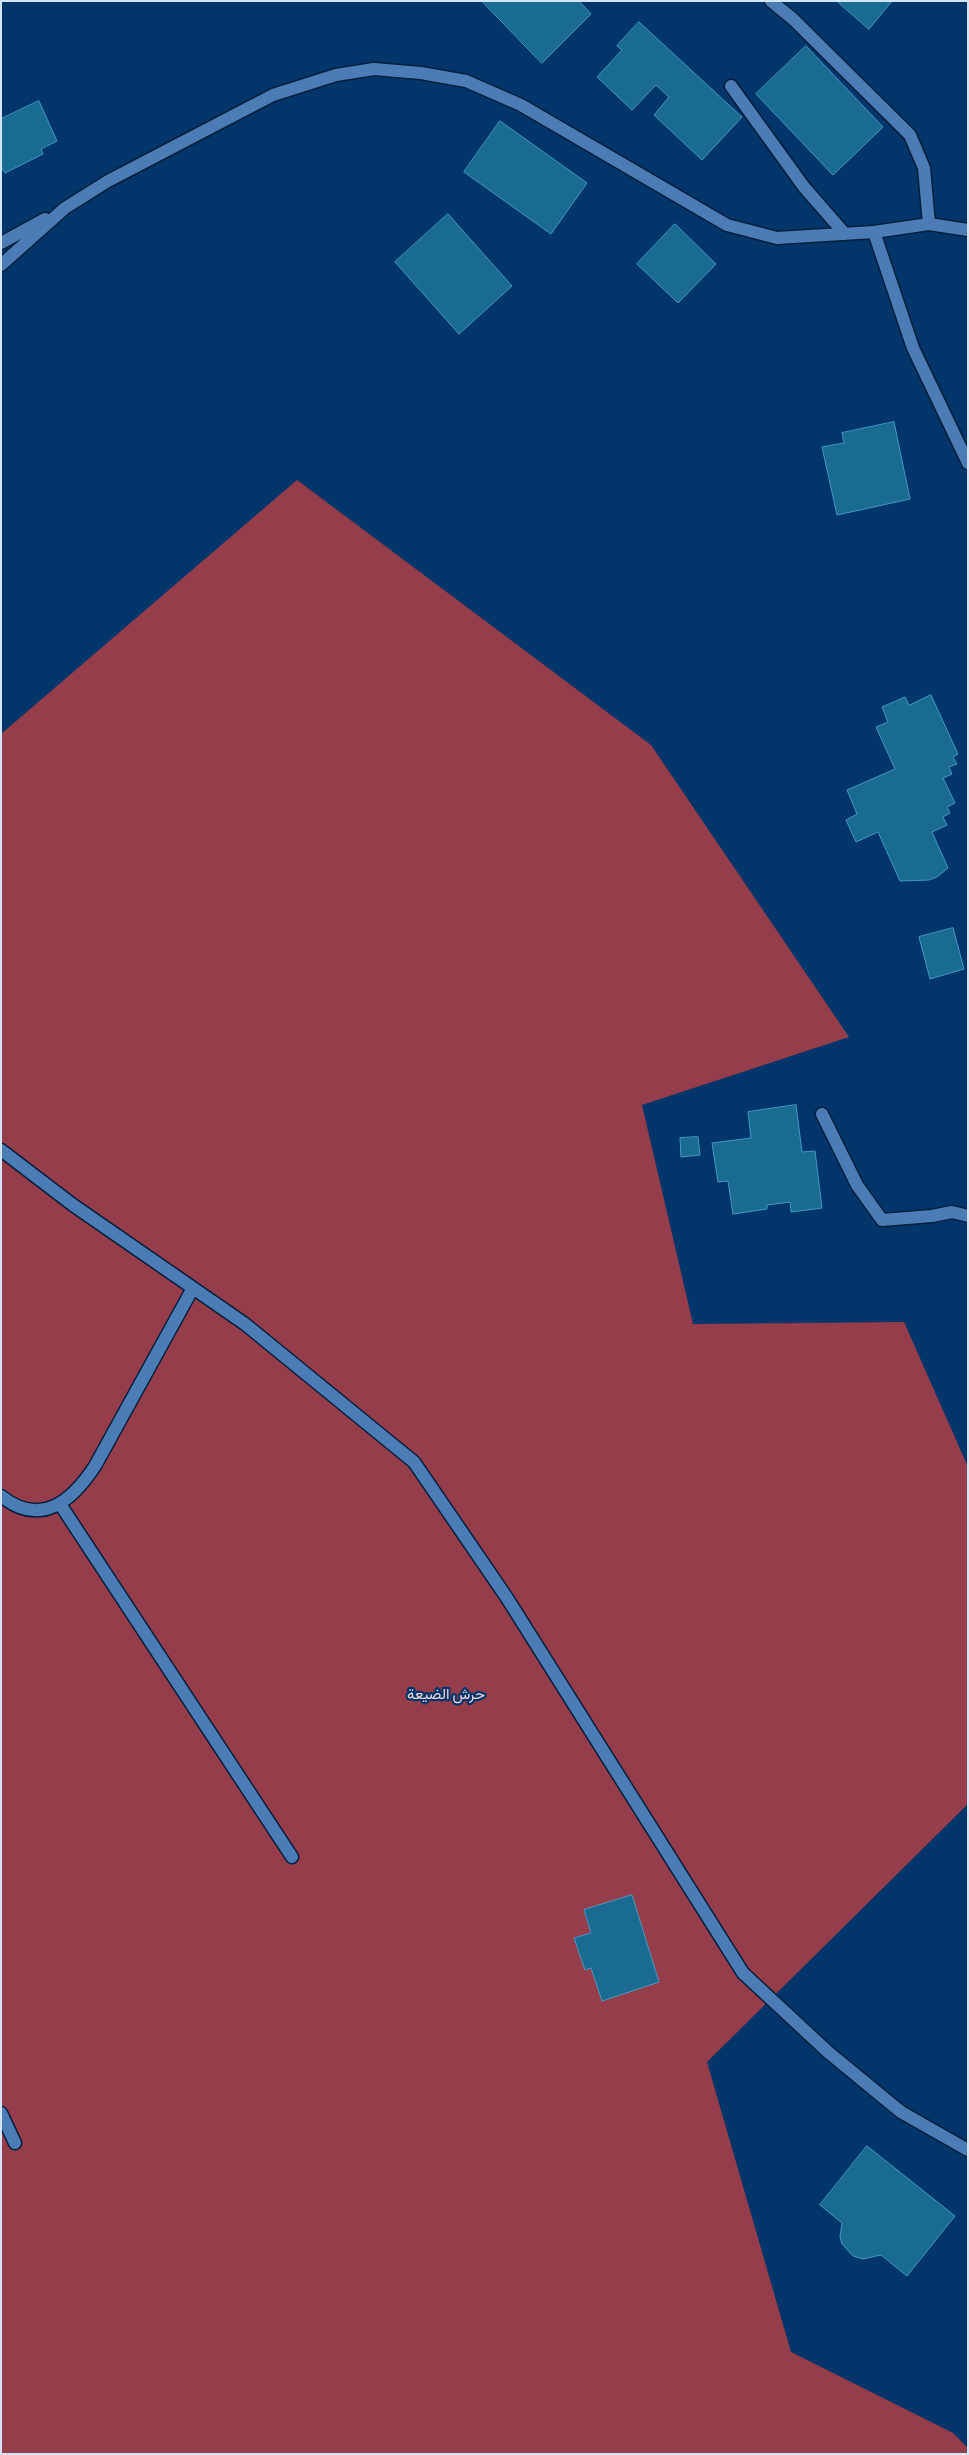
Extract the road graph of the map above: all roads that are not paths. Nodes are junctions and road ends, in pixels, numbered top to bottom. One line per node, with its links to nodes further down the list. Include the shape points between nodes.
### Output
1 (771, 1): 4 (street, via 910,134 924,168)
2 (731, 86): 7 (street, via 804,187)
3 (65, 208): 7 (street, via 108,181 273,95 336,75 374,69 421,73 466,82 521,105 727,225 777,238); 8 (street); 9 (street)
4 (929, 224): 5 (street); 6 (street)
5 (968, 230)
6 (874, 232): 7 (street); 10 (street, via 913,348)
7 (845, 234)
8 (1, 243)
9 (1, 265)
10 (968, 463)
11 (822, 1114): 13 (street, via 857,1185 882,1220 952,1212)
12 (1, 1150): 14 (street, via 73,1205)
13 (968, 1216)
14 (193, 1288): 16 (street, via 95,1466 81,1488); 20 (street, via 245,1324 414,1462 507,1598 743,1972 828,2052 901,2112)
15 (1, 1496): 16 (street, via 15,1507 37,1511)
16 (60, 1504): 17 (street)
17 (292, 1857)
18 (1, 2113): 19 (street)
19 (15, 2143)
20 (968, 2150)

